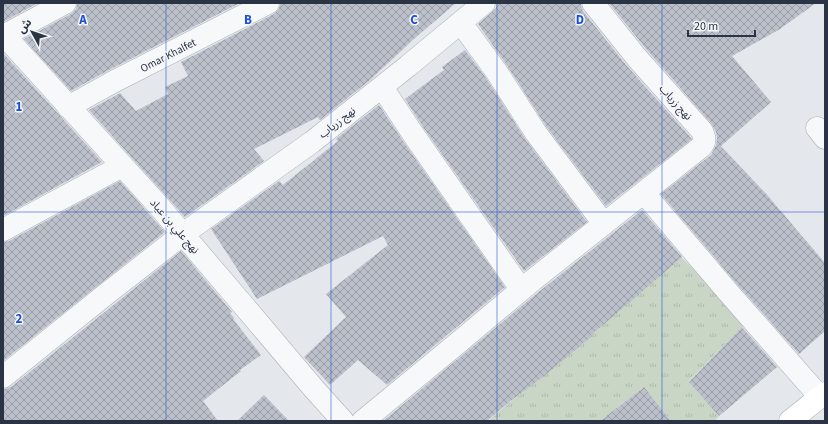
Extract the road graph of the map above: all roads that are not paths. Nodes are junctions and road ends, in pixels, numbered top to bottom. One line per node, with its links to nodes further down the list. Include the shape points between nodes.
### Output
1 (65, 3): 6 (street)
2 (268, 3): 8 (street, Omar Khalfet)
3 (484, 3): 5 (street, نهج زرياب)
4 (593, 3): 10 (street, نهج زرياب, via 637,58 702,131 705,138 701,147)
5 (462, 23): 7 (street, نهج زرياب); 11 (street, via 536,132)
6 (3, 35): 8 (street, نهج علي بن عياد)
7 (382, 87): 13 (street, نهج زرياب, via 312,142); 14 (street)
8 (68, 107): 9 (street, نهج علي بن عياد)
9 (122, 166): 12 (street); 13 (street, نهج علي بن عياد)
10 (644, 193): 11 (street); 16 (street, via 728,292)
11 (604, 224): 14 (street)
12 (3, 230)
13 (183, 234): 15 (street, نهج زرياب); 17 (street, نهج علي بن عياد)
14 (521, 290): 18 (street)
15 (3, 377)
16 (821, 392): 19 (street); 20 (main road)
17 (343, 421)
18 (363, 421)
19 (778, 421)
20 (790, 421)

